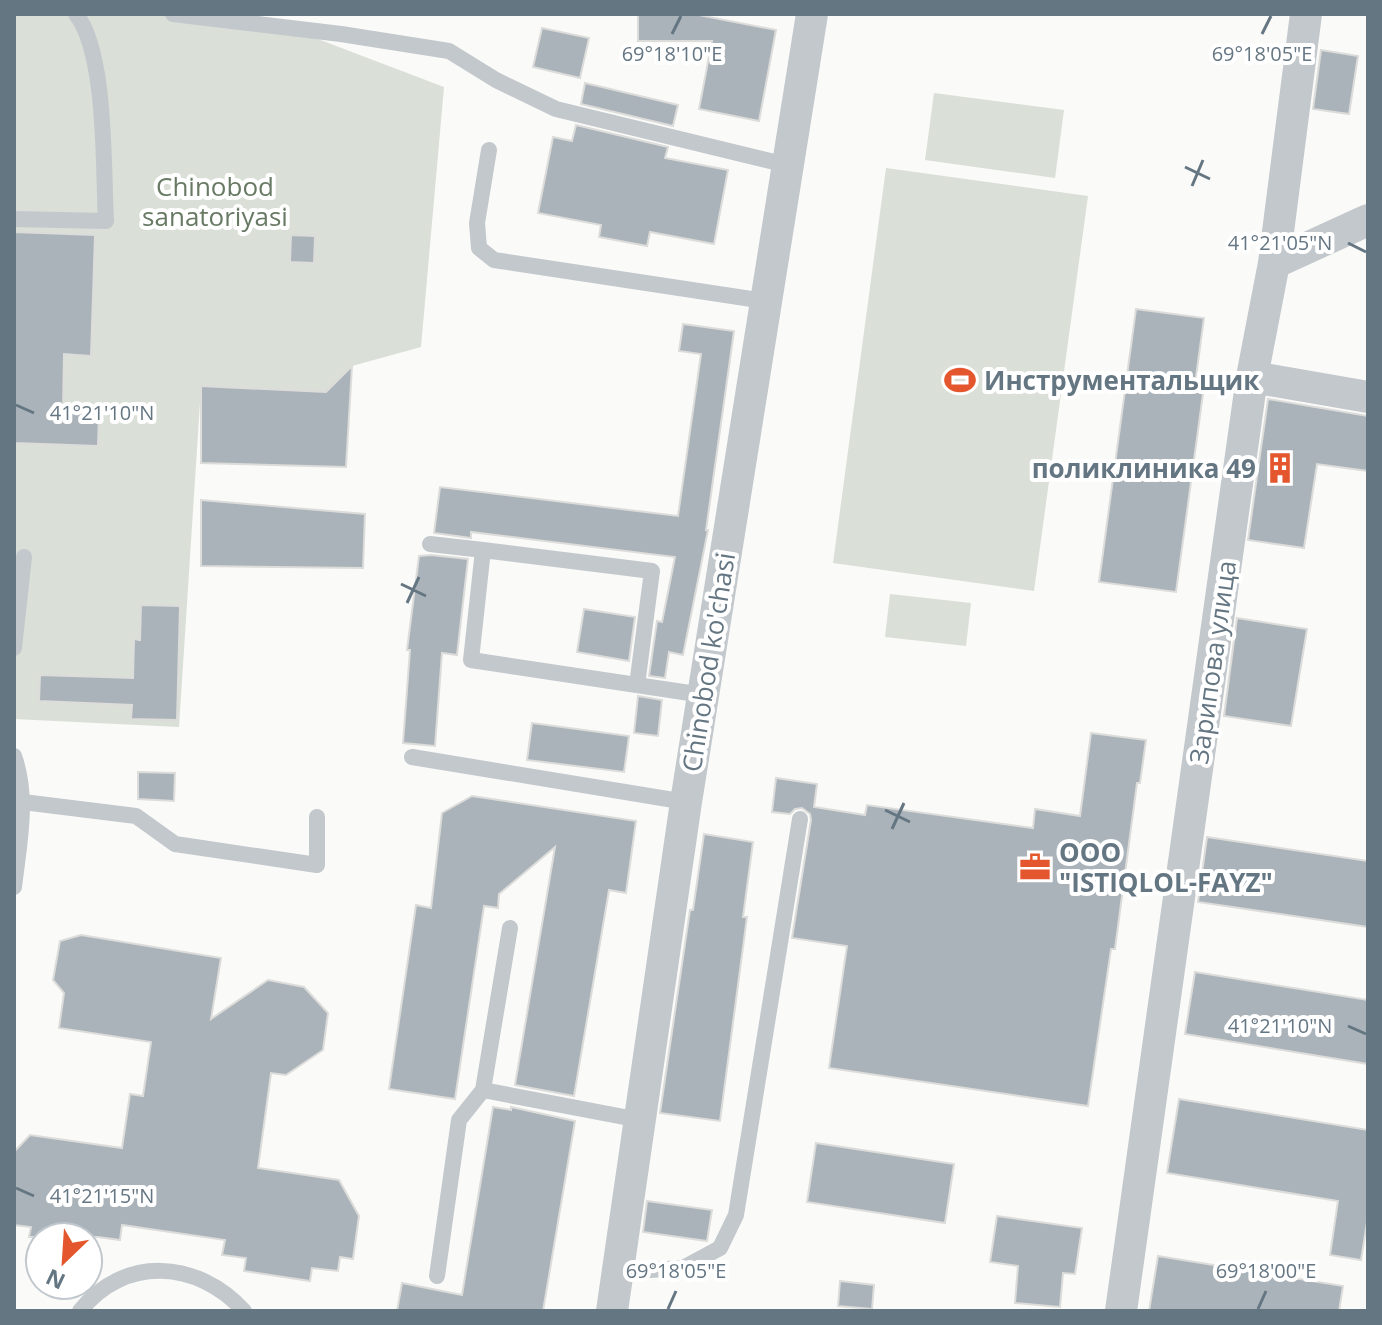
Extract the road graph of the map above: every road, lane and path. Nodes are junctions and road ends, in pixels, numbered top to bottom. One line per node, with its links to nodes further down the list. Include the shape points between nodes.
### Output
1 (76, 14): 7 (lane, via 97,65 106,221)
2 (173, 14): 6 (lane, via 449,51 556,109)
3 (812, 14): 6 (street, Chinobod ko'chasi)
4 (1306, 14): 9 (street, Зарипова улица)
5 (489, 150): 10 (lane, via 477,223 479,248 494,260)
6 (787, 165): 10 (street, Chinobod ko'chasi)
7 (14, 219)
8 (1368, 220): 9 (street)
9 (1274, 263): 11 (street, Зарипова улица)
10 (765, 301): 18 (street, Chinobod ko'chasi)
11 (1252, 377): 12 (street); 34 (street, Зарипова улица)
12 (1368, 397)
13 (430, 544): 14 (lane)
14 (483, 550): 17 (lane, via 471,660); 17 (lane, via 652,571)
15 (24, 557): 16 (lane)
16 (14, 648)
17 (637, 685): 18 (lane)
18 (703, 695): 22 (street, Chinobod ko'chasi)
19 (14, 756): 21 (lane)
20 (412, 757): 22 (lane)
21 (23, 802): 23 (lane, via 136,816 175,844 317,865); 25 (lane)
22 (686, 802): 28 (street, Chinobod ko'chasi)
23 (317, 817)
24 (800, 819): 29 (lane, via 736,1215 720,1248 683,1268)
25 (14, 887)
26 (510, 928): 27 (lane)
27 (483, 1090): 28 (lane); 30 (lane, via 459,1120)
28 (640, 1120): 29 (street, Chinobod ko'chasi)
29 (617, 1272): 33 (street, Chinobod ko'chasi)
30 (437, 1276)
31 (80, 1311): 32 (lane, via 120,1280 171,1270 219,1288)
32 (244, 1311)
33 (612, 1311)
34 (1121, 1311)

